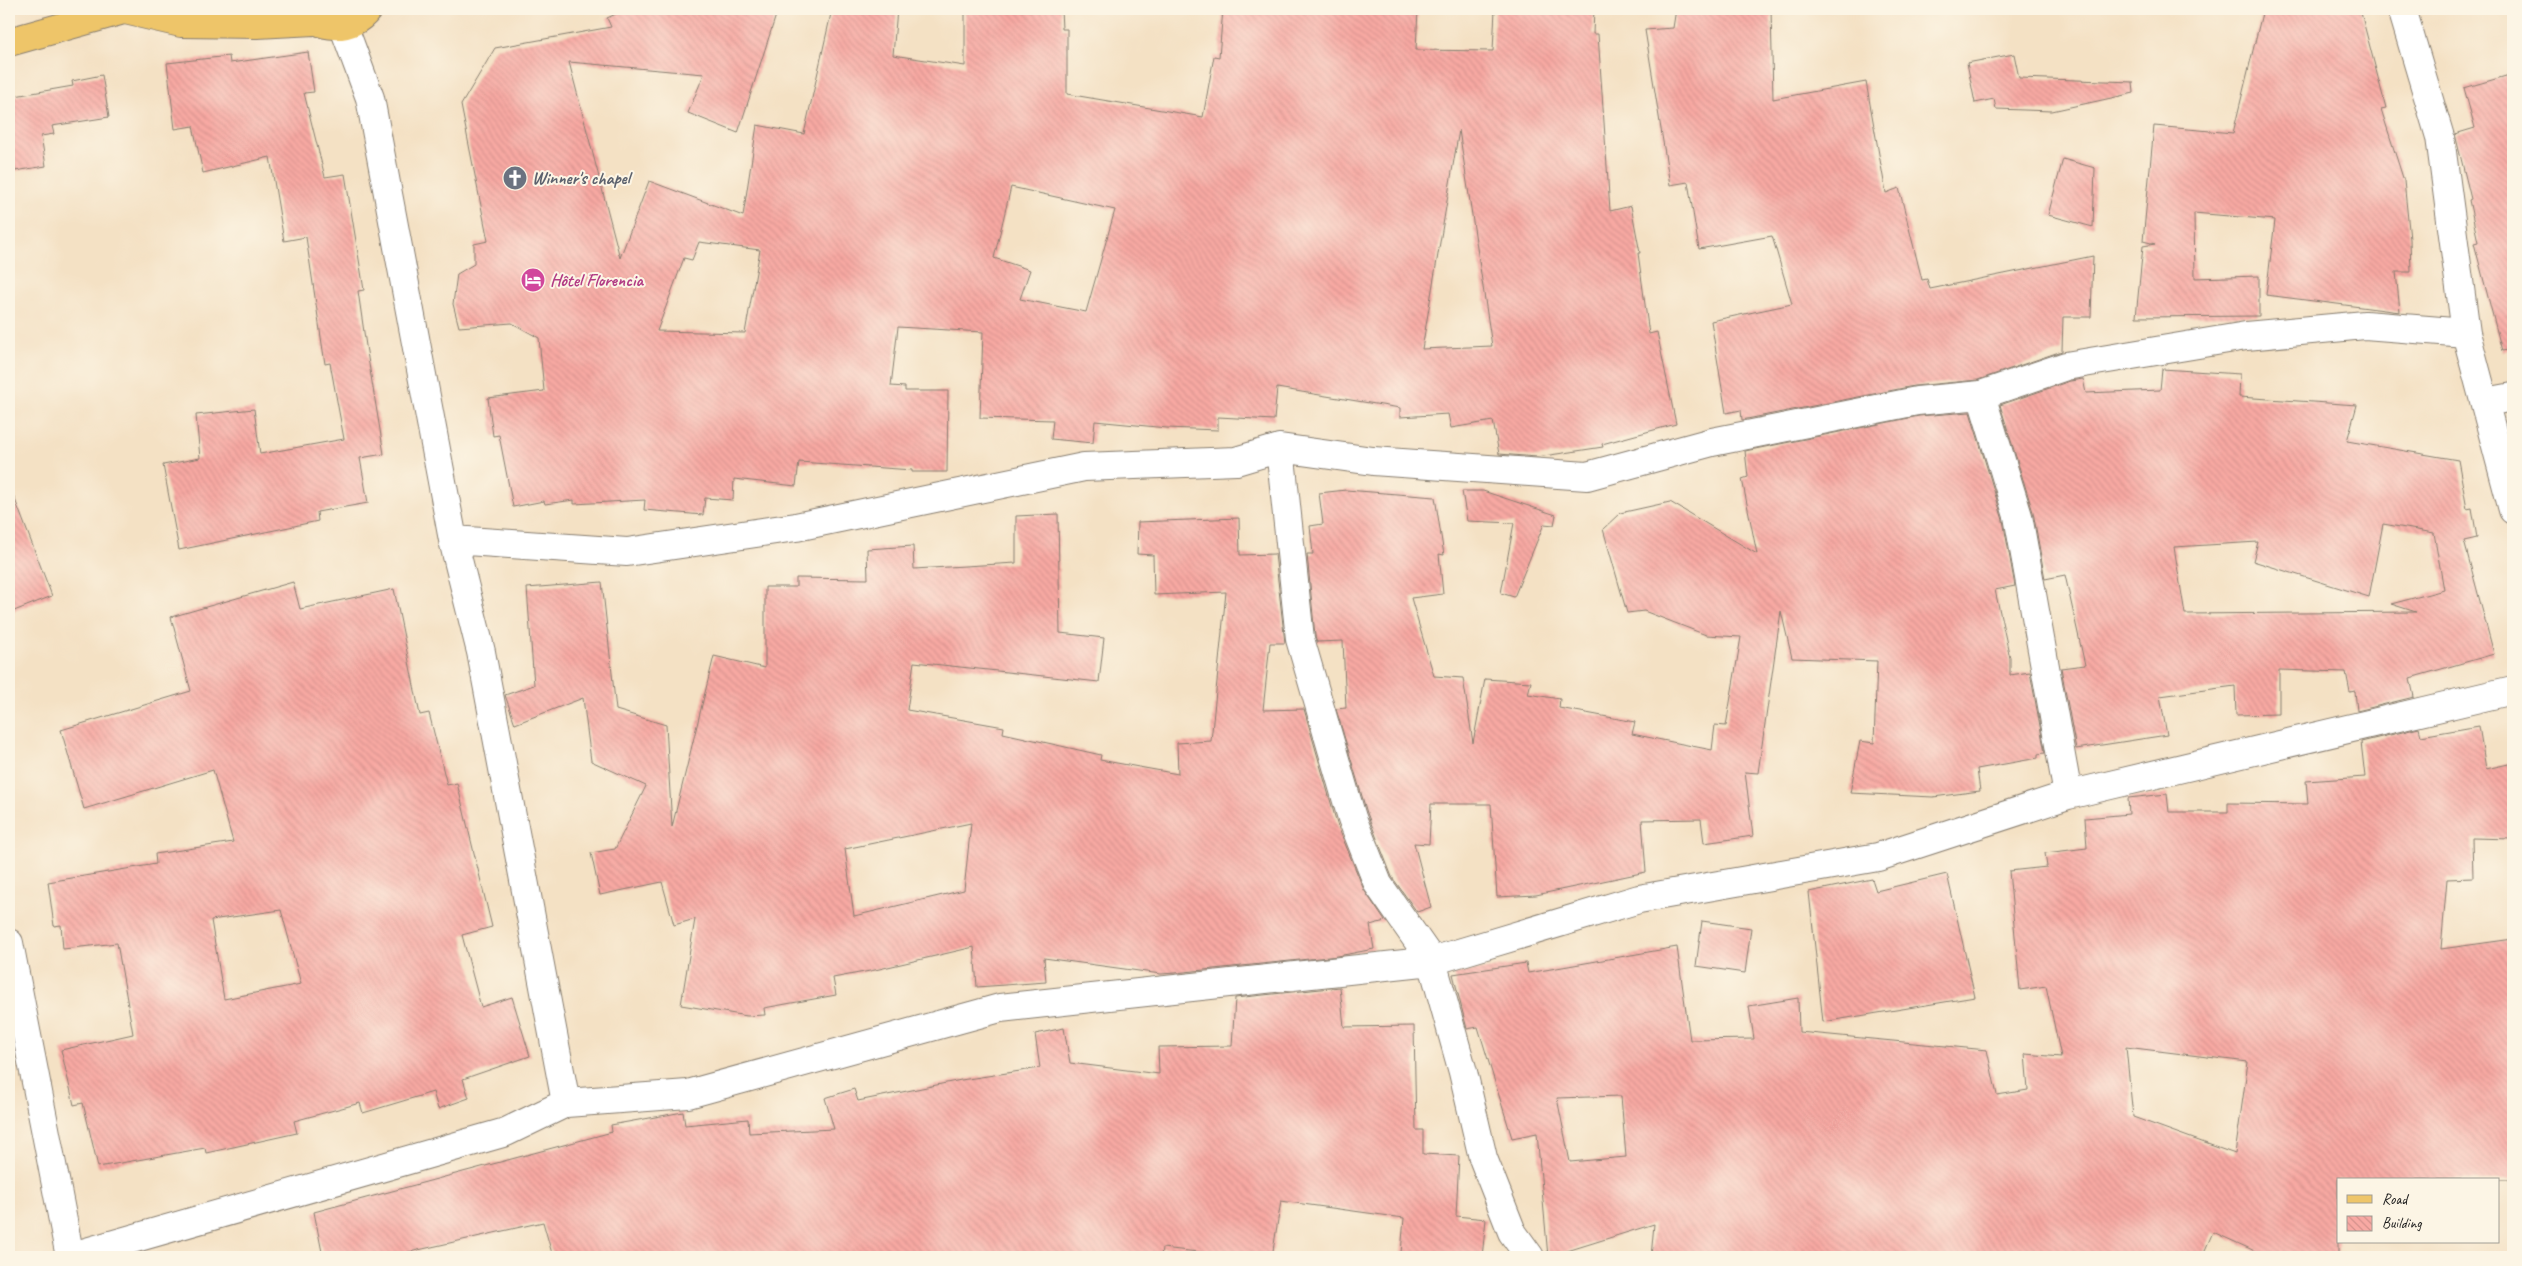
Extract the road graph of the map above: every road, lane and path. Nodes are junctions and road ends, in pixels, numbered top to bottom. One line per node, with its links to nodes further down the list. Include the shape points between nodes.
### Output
1 (126, 9): 4 (main road, via 181,23 257,24); 5 (main road)
2 (2402, 9): 6 (street, via 2440,137)
3 (365, 14): 4 (main road, via 328,25); 12 (street, via 370,98)
4 (307, 15)
5 (9, 42)
6 (2466, 333): 7 (street, via 2365,325 2246,336 2066,366); 9 (street)
7 (1981, 395): 10 (street, via 1918,401 1712,442 1587,476 1373,461); 14 (street, via 2018,516)
8 (2513, 397): 9 (street)
9 (2486, 402): 11 (street)
10 (1280, 448): 12 (street, via 1236,461 1084,467 796,527 627,552); 16 (street, via 1300,639 1352,818 1378,884)
11 (2513, 510)
12 (453, 540): 17 (street, via 481,652)
13 (2513, 690): 14 (street)
14 (2068, 795): 16 (street, via 1878,857 1639,898)
15 (9, 943): 18 (street)
16 (1432, 961): 17 (street, via 1000,1008 688,1094); 19 (street, via 1483,1158 1512,1232)
17 (566, 1103): 18 (street, via 506,1132)
18 (70, 1257)
19 (1530, 1257)

